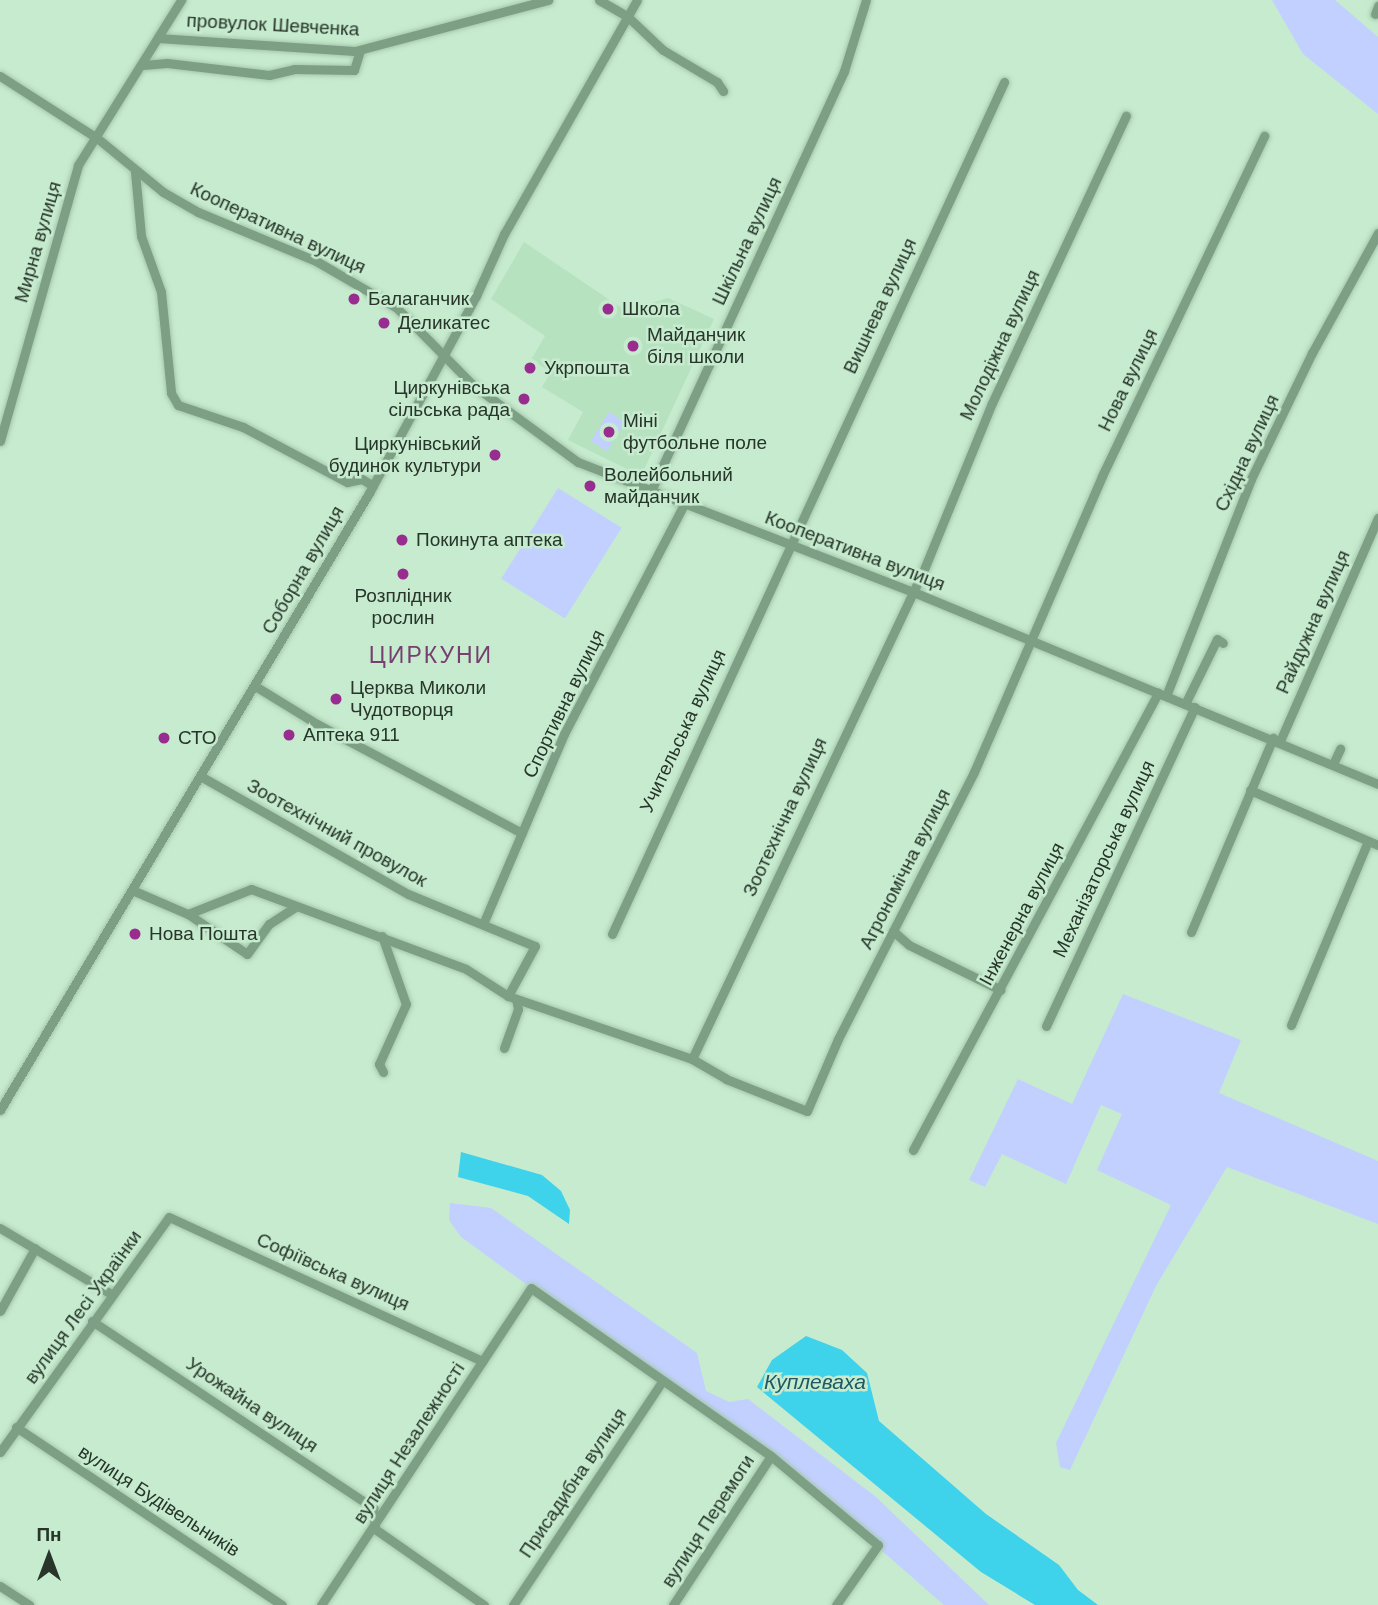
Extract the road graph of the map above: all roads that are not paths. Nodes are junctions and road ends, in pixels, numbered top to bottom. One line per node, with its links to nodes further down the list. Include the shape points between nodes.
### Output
1 (181, 0): 7 (street, Мирна вулиця)
2 (548, 0): 8 (street, провулок Шевченка)
3 (599, 0): 6 (street)
4 (637, 0): 6 (street, Соборна вулиця)
5 (866, 0): 21 (street, Шкільна вулиця, via 844,71)
6 (628, 17): 12 (street, via 663,50 717,82); 18 (street, Соборна вулиця, via 504,234)
7 (158, 38): 8 (street, провулок Шевченка); 9 (street, Мирна вулиця)
8 (359, 50): 9 (street, via 354,70 295,69 269,75 167,63)
9 (143, 65): 15 (street, Мирна вулиця)
10 (0, 76): 15 (street, Кооперативна вулиця)
11 (1004, 82): 24 (street, Вишнева вулиця)
12 (723, 91)
13 (1126, 116): 25 (street, Молодіжна вулиця, via 992,402)
14 (1265, 136): 26 (street, Нова вулиця, via 1102,475 1038,632)
15 (97, 138): 16 (street, Кооперативна вулиця); 19 (street, Мирна вулиця, via 78,165)
16 (135, 172): 18 (street, Кооперативна вулиця, via 198,212 360,285 397,308); 20 (street, via 141,236 161,292 171,393 178,405 243,427 347,482 362,479)
17 (1378, 233): 29 (street, Східна вулиця, via 1312,353 1251,480)
18 (442, 358): 20 (street, Соборна вулиця); 21 (street, Кооперативна вулиця, via 578,462)
19 (0, 441)
20 (373, 486): 28 (street, Соборна вулиця)
21 (650, 493): 22 (street, Кооперативна вулиця)
22 (685, 503): 24 (street, Кооперативна вулиця); 37 (street, Спортивна вулиця, via 564,734)
23 (1378, 518): 31 (street, Райдужна вулиця)
24 (788, 545): 25 (street, Кооперативна вулиця); 46 (street, Учительська вулиця)
25 (911, 591): 26 (street, Кооперативна вулиця); 53 (street, Зоотехнічна вулиця)
26 (1029, 640): 29 (street, Кооперативна вулиця); 44 (street, Агрономічна вулиця, via 974,772)
27 (1223, 643): 30 (street, Механізаторська вулиця, via 1217,639)
28 (255, 686): 34 (street, Соборна вулиця); 37 (street)
29 (1163, 694): 30 (street, Кооперативна вулиця); 48 (street, Інженерна вулиця)
30 (1190, 705): 31 (street, Кооперативна вулиця); 51 (street, Механізаторська вулиця)
31 (1277, 739): 33 (street, Кооперативна вулиця); 36 (street, Райдужна вулиця)
32 (1340, 750): 33 (street)
33 (1333, 764): 35 (street, Кооперативна вулиця)
34 (202, 777): 40 (street, Соборна вулиця); 43 (street, Зоотехнічний провулок, via 408,894)
35 (1378, 784)
36 (1250, 790): 38 (street); 45 (street, Райдужна вулиця)
37 (522, 833): 43 (street, Спортивна вулиця)
38 (1368, 841): 39 (street); 50 (street)
39 (1378, 845)
40 (132, 890): 42 (street); 55 (street, Соборна вулиця)
41 (295, 906): 42 (street, via 251,889); 42 (street, via 269,924 247,954); 47 (street)
42 (188, 914)
43 (483, 924): 49 (street, Зоотехнічний провулок, via 535,946)
44 (893, 931): 48 (street, via 909,945); 53 (street, Агрономічна вулиця, via 807,1111 726,1079)
45 (1191, 932)
46 (612, 934)
47 (382, 936): 49 (street, via 466,969); 54 (street, via 406,1004 379,1064)
48 (1001, 990): 56 (street, Інженерна вулиця)
49 (512, 998): 52 (street, via 518,1009); 53 (street)
50 (1291, 1025)
51 (1046, 1026)
52 (504, 1048)
53 (692, 1059)
54 (383, 1072)
55 (0, 1110)
56 (913, 1150)
57 (169, 1217): 60 (street, вулиця Лесі Українки); 63 (street, Софіївська вулиця)
58 (0, 1228): 59 (street)
59 (35, 1248): 60 (street); 61 (street)
60 (111, 1294): 62 (street, вулиця Лесі Українки)
61 (0, 1311)
62 (92, 1321): 65 (street, вулиця Лесі Українки); 68 (street, Урожайна вулиця, via 373,1508)
63 (482, 1361): 64 (street, вулиця Незалежності, via 531,1288); 68 (street, вулиця Незалежності)
64 (663, 1380): 67 (street); 74 (street, Присадибна вулиця)
65 (16, 1427): 66 (street, вулиця Лесі Українки); 71 (street, вулиця Будівельників)
66 (0, 1452)
67 (771, 1456): 75 (street, вулиця Перемоги); 76 (street, via 878,1545)
68 (375, 1530): 72 (street, вулиця Незалежності); 73 (street)
69 (0, 1586): 70 (street)
70 (29, 1605)
71 (282, 1605)
72 (321, 1605)
73 (484, 1605)
74 (513, 1605)
75 (673, 1605)
76 (836, 1605)

